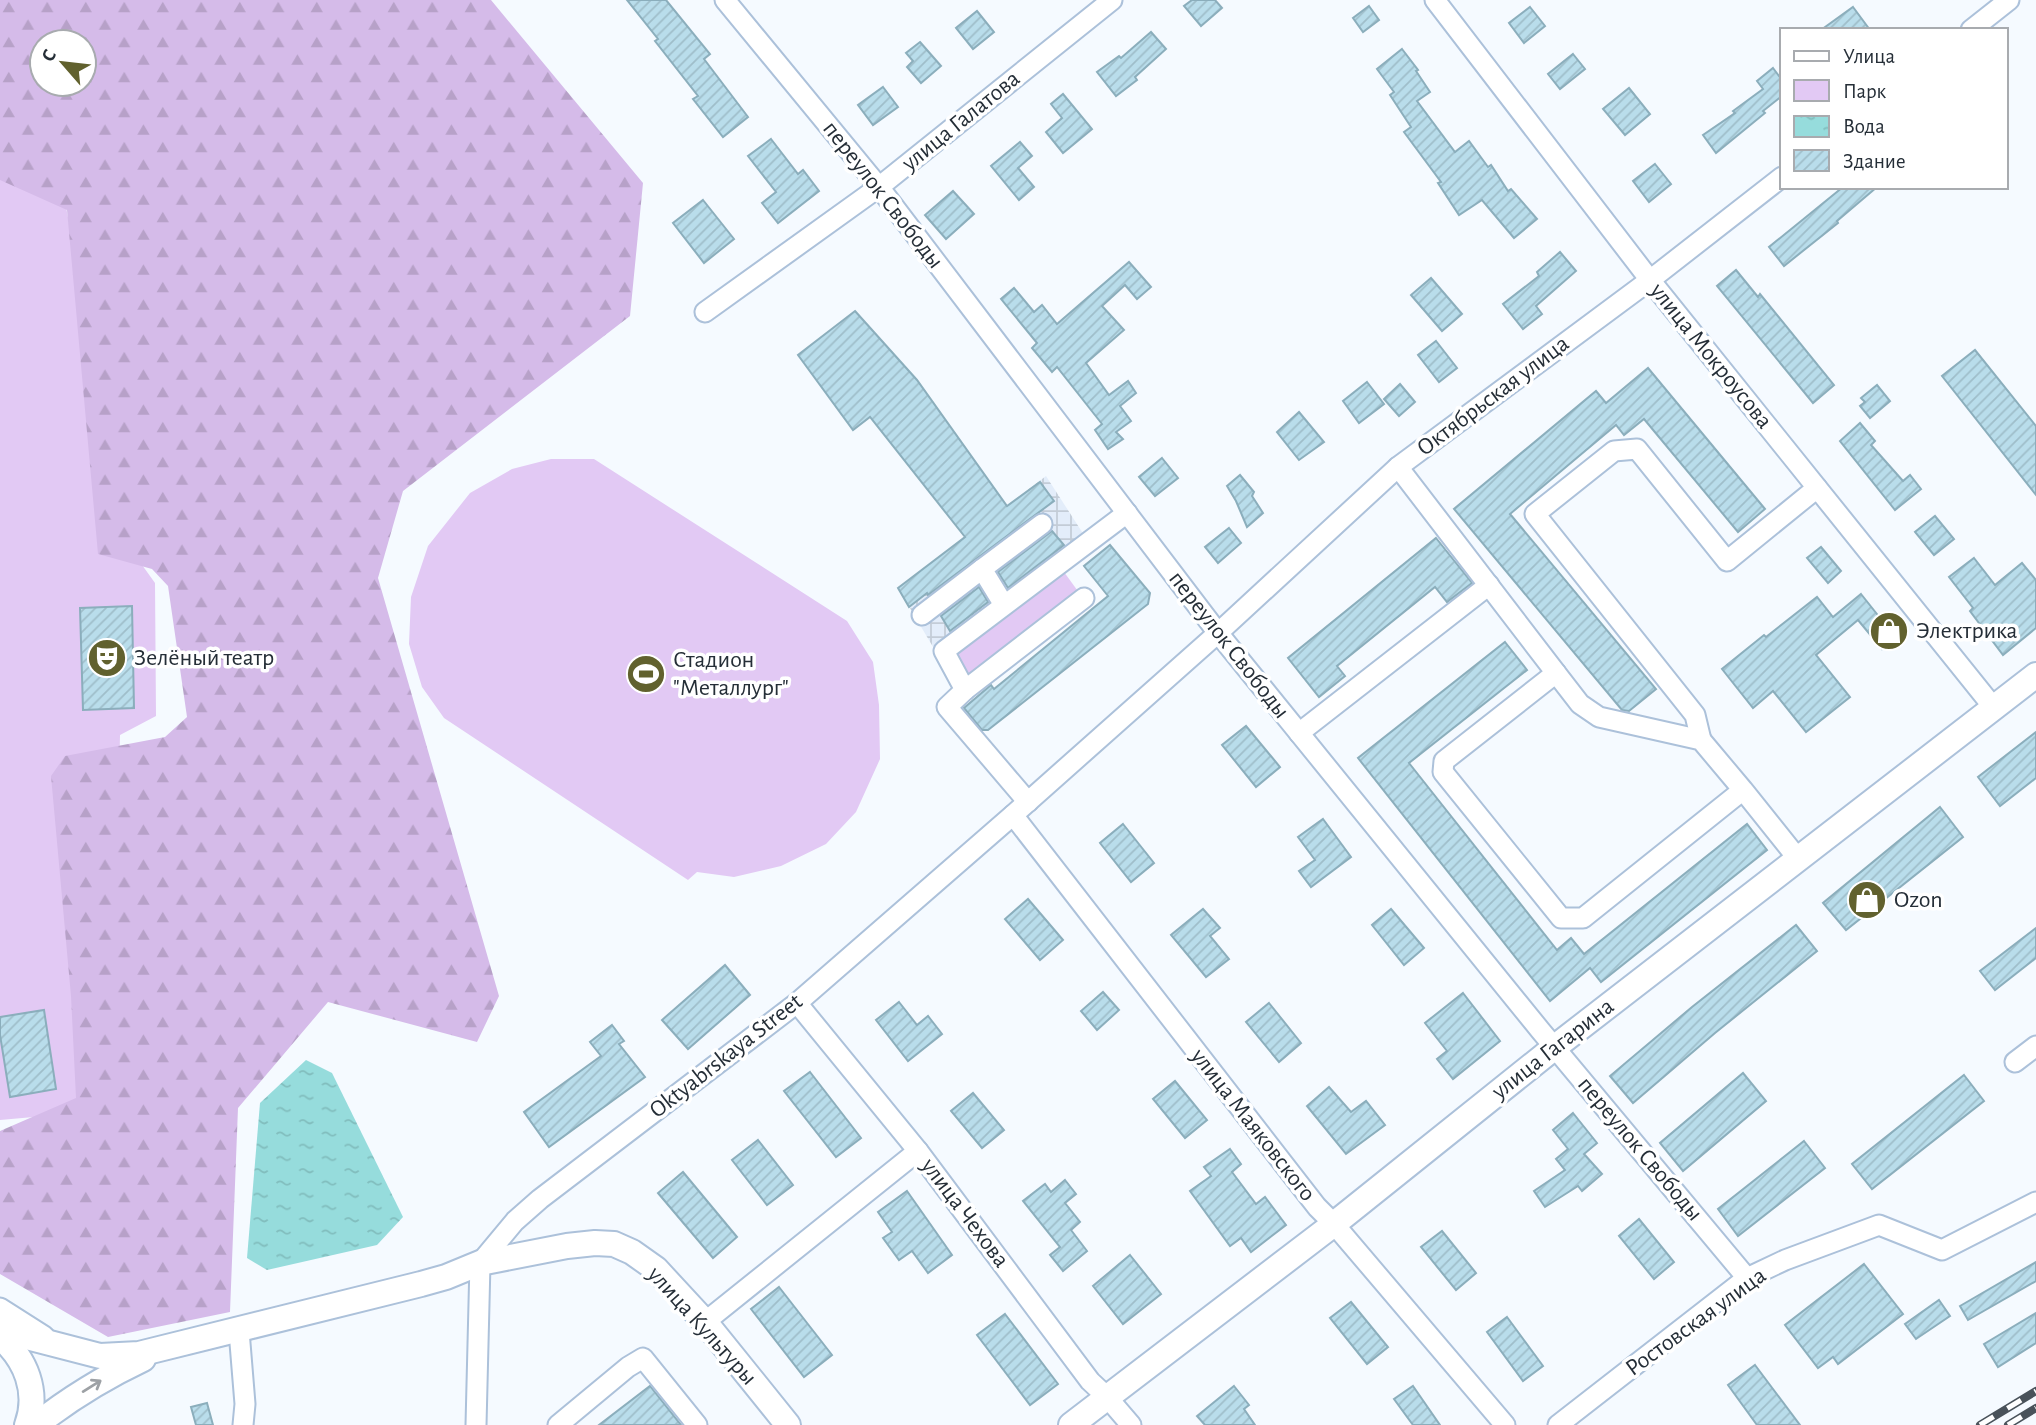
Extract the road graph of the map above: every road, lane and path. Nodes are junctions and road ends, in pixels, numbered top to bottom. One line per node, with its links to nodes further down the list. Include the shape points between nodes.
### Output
1 (725, 0): 7 (street, переулок Свободы)
2 (1112, 0): 7 (street, улица Галатова)
3 (1435, 0): 8 (street, улица Мокроусова)
4 (2009, 0): 5 (street)
5 (1974, 28)
6 (1780, 179): 8 (street, Октябрьская улица)
7 (879, 187): 9 (street, улица Галатова); 12 (street, переулок Свободы)
8 (1650, 280): 10 (street, Октябрьская улица); 11 (street, улица Мокроусова)
9 (705, 312)
10 (1398, 467): 15 (street); 19 (street, Октябрьская улица)
11 (1817, 488): 23 (street, улица Мокроусова); 25 (street, via 1727,561 1637,449 1614,452 1535,514 1695,715)
12 (1127, 513): 17 (street); 19 (street, переулок Свободы)
13 (1042, 524): 14 (street)
14 (982, 569): 17 (street); 18 (street)
15 (1489, 585): 20 (street); 24 (street)
16 (1084, 598): 22 (street)
17 (1004, 605): 22 (street, via 944,651)
18 (922, 615)
19 (1218, 633): 24 (street, переулок Свободы); 27 (street, Oktyabrskaya Street)
20 (1556, 673): 25 (street, via 1580,704 1599,717); 26 (street, via 1444,761 1443,772 1561,918 1583,918)
21 (2036, 675): 23 (main road, улица Гагарина)
22 (965, 690): 27 (street, улица Маяковского, via 947,707)
23 (1994, 708): 28 (main road, улица Гагарина)
24 (1299, 733): 31 (street, переулок Свободы)
25 (1701, 740): 26 (street)
26 (1743, 790): 28 (street)
27 (1021, 809): 29 (street, Oktyabrskaya Street); 35 (street, улица Маяковского)
28 (1799, 860): 31 (main road, улица Гагарина)
29 (797, 1003): 33 (street, улица Чехова); 36 (street, Oktyabrskaya Street, via 540,1199 514,1221)
30 (2036, 1046): 32 (street)
31 (1555, 1047): 35 (main road, улица Гагарина); 37 (street, переулок Свободы)
32 (2015, 1062)
33 (918, 1151): 39 (street); 44 (street, улица Чехова, via 1090,1381)
34 (2036, 1202): 37 (street, Ростовская улица, via 1942,1250 1879,1226)
35 (1334, 1224): 44 (main road, улица Гагарина); 54 (street, улица Маяковского)
36 (480, 1263): 39 (main road, улица Культуры, via 567,1246 614,1244 656,1269); 40 (main road, Oktyabrskaya Street, via 434,1281); 48 (street)
37 (1748, 1278): 55 (street, Ростовская улица)
38 (0, 1308): 43 (street)
39 (705, 1322): 51 (main road, улица Культуры)
40 (239, 1331): 42 (main road, Oktyabrskaya Street); 47 (street)
41 (3, 1336): 43 (main road); 45 (main road, via 29,1378 32,1395)
42 (166, 1348): 43 (main road, via 118,1357); 46 (main road, one-way to 42, via 98,1382)
43 (70, 1349)
44 (1107, 1397): 52 (main road, улица Гагарина); 53 (street, улица Чехова)
45 (27, 1425)
46 (36, 1425)
47 (243, 1425)
48 (476, 1425)
49 (558, 1425): 50 (street, via 643,1357)
50 (697, 1425)
51 (788, 1425)
52 (1072, 1425)
53 (1131, 1425)
54 (1505, 1425)
55 (1558, 1425)

